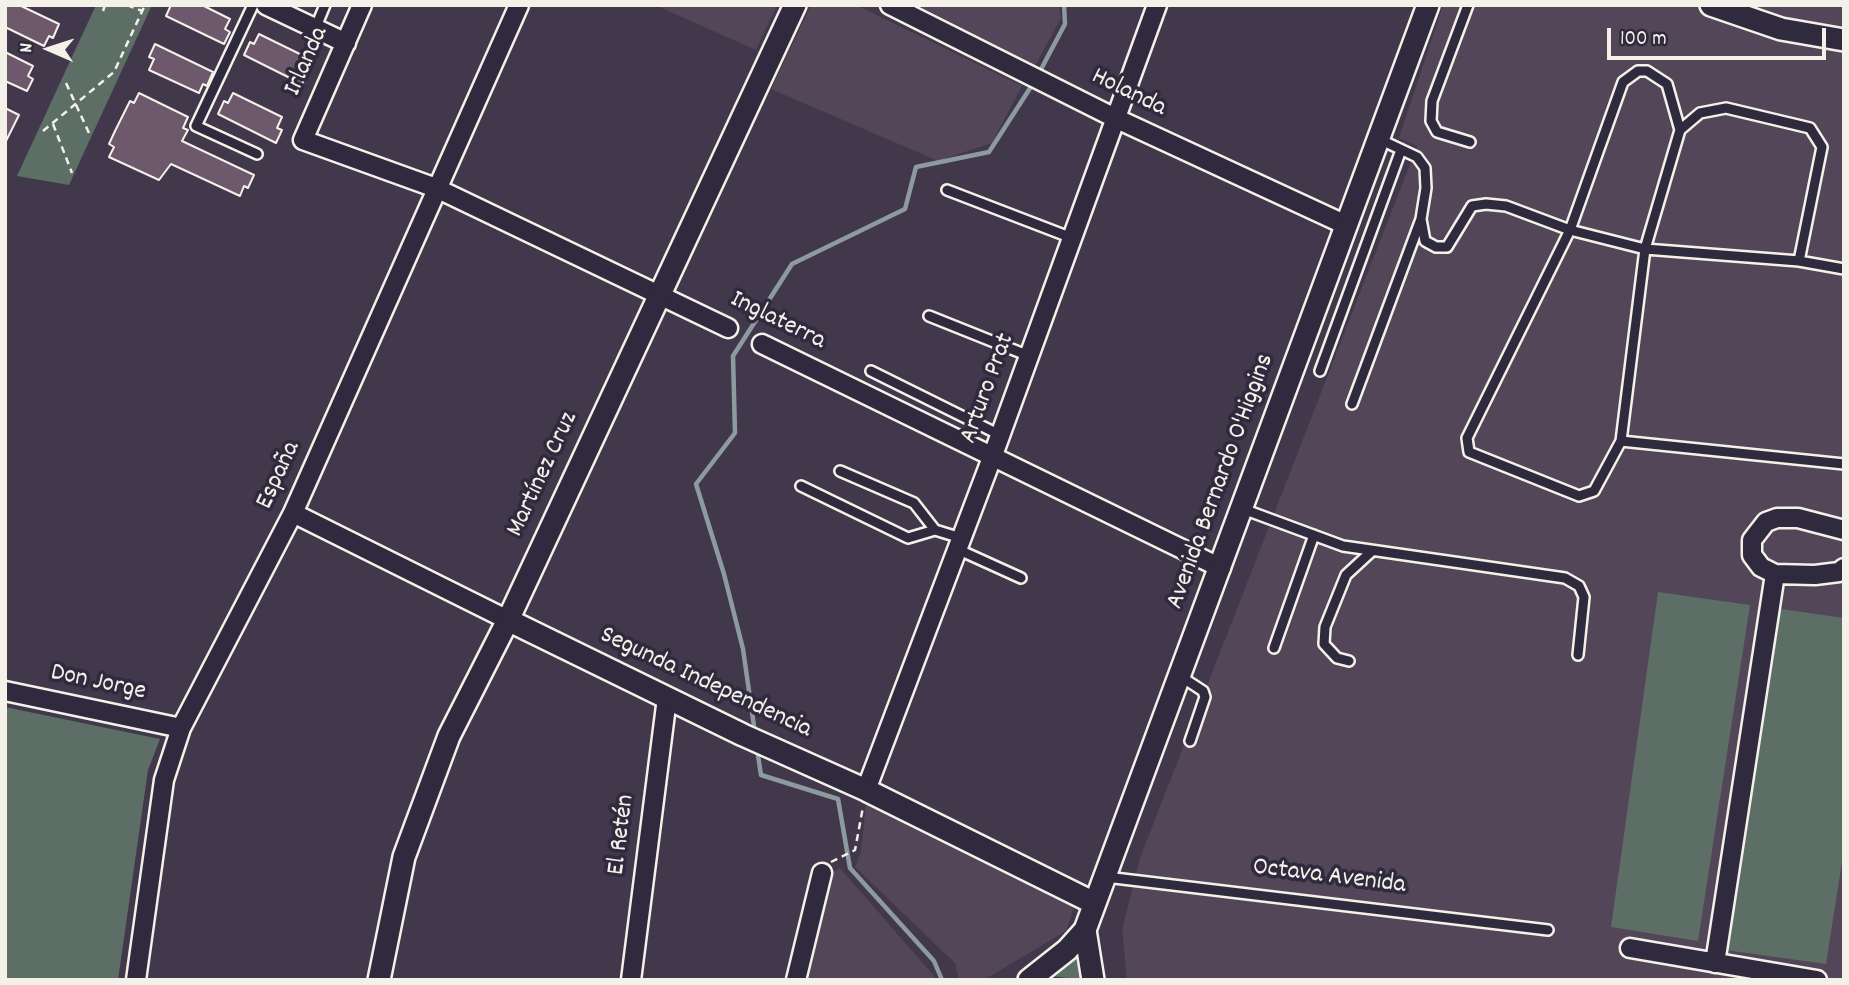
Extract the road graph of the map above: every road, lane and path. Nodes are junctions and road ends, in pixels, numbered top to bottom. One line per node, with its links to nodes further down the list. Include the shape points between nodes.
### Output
1 (105, 5): 15 (path)
2 (127, 5): 16 (path)
3 (145, 5): 16 (path)
4 (253, 5): 31 (lane, via 196,126)
5 (266, 5): 17 (street)
6 (325, 5): 17 (lane)
7 (362, 5): 19 (street, Irlanda)
8 (519, 5): 33 (street, España)
9 (795, 5): 42 (street, Martínez Cruz)
10 (890, 5): 22 (street, Holanda)
11 (1157, 5): 22 (street, Arturo Prat)
12 (1429, 5): 27 (street, Avenida Bernardo O'Higgins)
13 (1468, 5): 29 (lane, via 1432,101 1431,121 1437,132)
14 (1711, 5): 18 (street, via 1781,29)
15 (103, 11)
16 (142, 11): 21 (path, via 114,72)
17 (315, 29): 19 (street)
18 (1844, 40)
19 (345, 43): 28 (street, Irlanda)
20 (66, 83): 21 (path)
21 (76, 104): 23 (path); 26 (path)
22 (1115, 118): 36 (street, Holanda); 38 (street, Arturo Prat)
23 (52, 123): 25 (path); 32 (path)
24 (1680, 130): 37 (lane, via 1667,84 1647,71 1638,71 1623,82); 39 (lane); 40 (lane, via 1700,113 1726,108 1810,128 1822,147)
25 (43, 131)
26 (89, 133)
27 (1379, 139): 30 (lane); 36 (street, Avenida Bernardo O'Higgins)
28 (303, 140): 33 (street, Inglaterra)
29 (1470, 142)
30 (1401, 150): 35 (lane, via 1417,157 1425,168); 48 (lane)
31 (257, 154)
32 (72, 173)
33 (436, 188): 42 (street, Inglaterra); 57 (street, España)
34 (947, 190): 38 (lane)
35 (1421, 219): 37 (lane, via 1426,241 1436,247 1447,247 1472,206 1486,204 1506,206); 49 (lane)
36 (1346, 225): 56 (street, Avenida Bernardo O'Higgins)
37 (1570, 230): 39 (lane); 51 (lane, via 1467,438 1469,452 1579,496 1594,491)
38 (1072, 238): 46 (street, Arturo Prat)
39 (1646, 249): 40 (lane); 51 (lane)
40 (1799, 261): 41 (lane)
41 (1844, 269)
42 (660, 293): 44 (street, Inglaterra); 67 (street, Martínez Cruz)
43 (929, 316): 46 (lane)
44 (728, 328)
45 (762, 344): 52 (street, Inglaterra)
46 (1029, 356): 50 (street, Arturo Prat)
47 (871, 371): 50 (lane)
48 (1320, 371)
49 (1352, 404)
50 (1000, 435): 52 (street, Arturo Prat)
51 (1621, 441): 53 (lane)
52 (993, 455): 61 (street, Arturo Prat); 63 (street, Inglaterra)
53 (1844, 464)
54 (840, 471): 58 (lane, via 914,503)
55 (801, 486): 58 (lane, via 908,538)
56 (1243, 509): 60 (lane); 63 (street, Avenida Bernardo O'Higgins)
57 (293, 513): 67 (street, Segunda Independencia); 74 (street, España)
58 (935, 530): 61 (lane)
59 (1844, 530): 65 (street, via 1798,517 1766,522 1752,540 1752,555 1761,567)
60 (1314, 535): 62 (lane); 68 (lane)
61 (959, 544): 66 (lane); 76 (street, Arturo Prat)
62 (1372, 551): 69 (lane, via 1565,578 1579,586 1584,597); 70 (lane, via 1346,575 1325,627 1324,644 1337,658)
63 (1221, 568): 71 (street, Avenida Bernardo O'Higgins)
64 (1844, 568): 65 (street, via 1815,575)
65 (1775, 574): 83 (street)
66 (1021, 578)
67 (508, 620): 73 (street, Segunda Independencia); 85 (street, Martínez Cruz, via 449,736 416,819 394,896)
68 (1275, 648)
69 (1578, 655)
70 (1349, 661)
71 (1180, 676): 75 (lane, via 1205,697); 78 (street, Avenida Bernardo O'Higgins)
72 (5, 691): 74 (street, Don Jorge)
73 (667, 698): 76 (street, Segunda Independencia); 86 (street, El Retén)
74 (181, 728): 84 (street, España, via 164,780)
75 (1190, 741)
76 (866, 790): 77 (path, via 855,850); 79 (street, Segunda Independencia)
77 (828, 867): 87 (street)
78 (1104, 877): 79 (street, Avenida Bernardo O'Higgins); 81 (lane, Octava Avenida)
79 (1094, 903): 80 (street, Avenida Bernardo O'Higgins)
80 (1085, 930): 88 (street); 89 (street, Avenida Bernardo O'Higgins)
81 (1548, 930)
82 (1630, 948): 83 (street)
83 (1715, 963): 90 (street)
84 (136, 980)
85 (379, 980)
86 (631, 980)
87 (796, 980)
88 (1029, 980)
89 (1093, 980)
90 (1817, 980)

